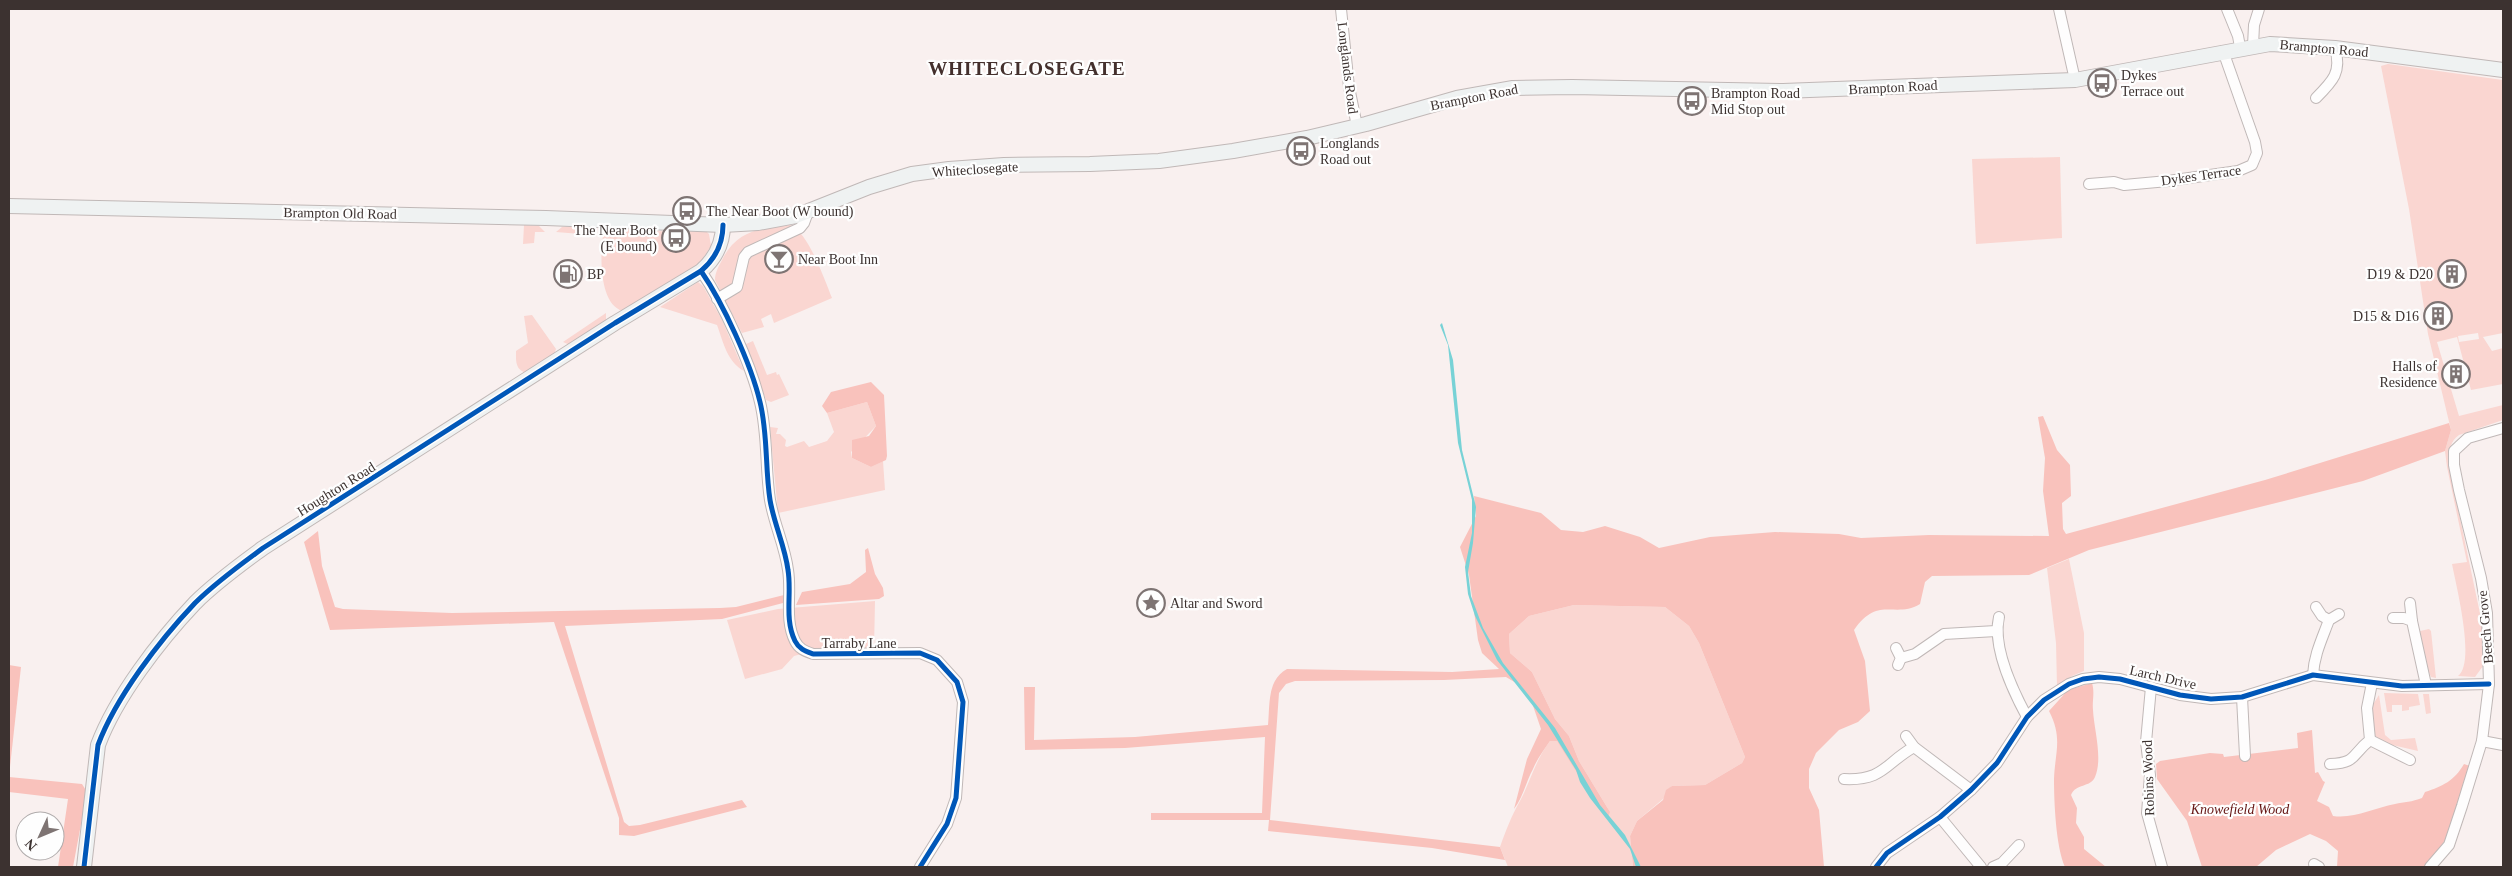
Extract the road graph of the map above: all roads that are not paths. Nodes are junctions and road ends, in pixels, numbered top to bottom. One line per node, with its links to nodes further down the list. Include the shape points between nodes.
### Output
1 (1341, 9): 11 (street, Longlands Road, via 1349,87)
2 (2059, 9): 9 (street)
3 (2227, 9): 5 (street)
4 (2259, 9): 5 (street)
5 (2246, 47): 6 (main road, Brampton Road, via 2296,44); 7 (main road, Brampton Road)
6 (2335, 48): 8 (main road, Brampton Road); 10 (street, via 2338,70)
7 (2223, 51): 9 (main road, Brampton Road); 13 (street, Dykes Terrace, via 2255,142 2257,153 2252,165 2238,171 2184,179 2124,185 2114,182)
8 (2503, 70)
9 (2075, 80): 11 (main road, Brampton Road, via 1792,90 1513,88 1457,98)
10 (2316, 98)
11 (1357, 126): 12 (main road, Brampton Road)
12 (1284, 142): 15 (main road, Whiteclosegate, via 1159,161 1004,165 912,174 869,187)
13 (2089, 184)
14 (9, 206): 16 (main road, Brampton Old Road)
15 (808, 212): 17 (main road, Whiteclosegate, via 758,223); 19 (street, via 800,228 748,252 737,287)
16 (672, 222): 17 (main road, Whiteclosegate)
17 (723, 225): 18 (main road, Houghton Road, via 723,236 713,259)
18 (701, 271): 19 (street, Tarraby Lane); 49 (main road, Houghton Road, via 263,548 196,603 143,668 115,707 103,732 98,745)
19 (717, 299): 50 (street, Tarraby Lane, via 760,400 770,500 788,569 788,614 795,640 801,649 813,654 920,653 938,660 957,682 963,702 956,798 947,824)
20 (2503, 428): 32 (street, Beech Grove, via 2462,441 2454,451 2454,465 2487,613)
21 (2410, 603): 27 (street)
22 (2316, 607): 26 (street)
23 (2339, 614): 26 (street)
24 (1999, 617): 28 (street)
25 (2393, 618): 27 (street)
26 (2329, 620): 30 (street, via 2316,653)
27 (2412, 621): 33 (street)
28 (1996, 631): 29 (street, via 1944,634 1900,662); 36 (street, via 2015,693)
29 (1896, 648)
30 (2313, 675): 31 (street, Larch Drive); 35 (street, Larch Drive)
31 (2372, 683): 33 (street, Larch Drive); 38 (street, via 2368,708)
32 (2489, 684): 33 (street, Larch Drive); 39 (street, Beech Grove)
33 (2426, 685)
34 (2151, 687): 35 (street, Larch Drive, via 2210,699); 36 (street, Larch Drive, via 2120,679 2082,679 2044,700); 54 (street, Robins Wood, via 2146,742 2150,775 2147,813)
35 (2242, 697): 42 (street)
36 (2027, 718): 46 (street, Larch Drive, via 1996,763)
37 (1906, 736): 41 (street)
38 (2370, 740): 43 (street); 44 (street, via 2350,761)
39 (2482, 741): 40 (street); 55 (street, Beech Grove, via 2449,845)
40 (2503, 745)
41 (1914, 747): 45 (street, via 1873,777); 46 (street)
42 (2245, 756)
43 (2410, 760)
44 (2330, 764)
45 (1844, 779)
46 (1971, 790): 47 (street, Larch Drive)
47 (1940, 817): 51 (street, Larch Drive, via 1887,853); 52 (street)
48 (2019, 845): 53 (street, via 2002,863)
49 (84, 867)
50 (920, 867)
51 (1876, 867)
52 (1981, 867)
53 (1993, 867)
54 (2162, 867)
55 (2430, 867)

